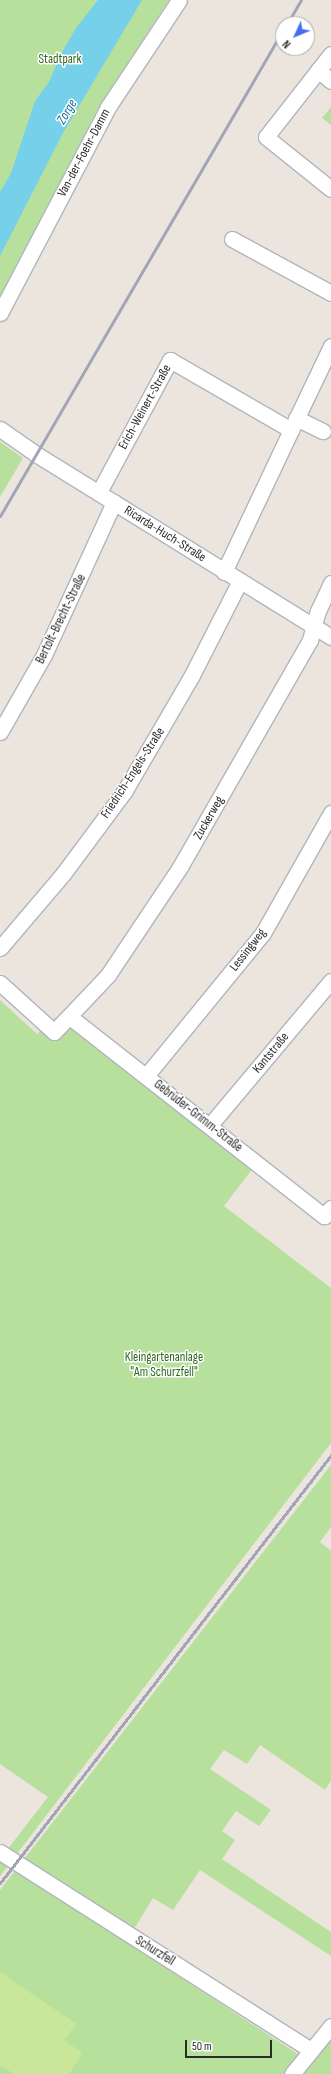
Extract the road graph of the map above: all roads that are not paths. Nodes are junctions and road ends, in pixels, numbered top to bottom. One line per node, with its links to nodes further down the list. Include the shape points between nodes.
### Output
1 (179, 0): 8 (street, Van-der-Foehr-Damm, via 108,107)
2 (331, 54): 3 (street)
3 (318, 70): 4 (street); 5 (street, via 266,137)
4 (331, 81)
5 (331, 189)
6 (232, 239): 7 (street)
7 (331, 294)
8 (0, 313)
9 (331, 346): 10 (street)
10 (294, 424): 12 (street, Erich-Weinert-Straße); 13 (street, Erich-Weinert-Straße, via 170,360); 15 (street)
11 (0, 428): 13 (street, Ricarda-Huch-Straße)
12 (323, 431)
13 (99, 492): 14 (street, Ricarda-Huch-Straße)
14 (114, 502): 15 (street, Ricarda-Huch-Straße); 20 (street, Bertolt-Brecht-Straße, via 44,655)
15 (224, 572): 16 (street, Ricarda-Huch-Straße)
16 (240, 581): 18 (street, Ricarda-Huch-Straße); 22 (street, Friedrich-Engels-Straße, via 191,677 124,792 63,874)
17 (331, 583): 18 (street, Zuckerweg)
18 (314, 626): 19 (street, Ricarda-Huch-Straße); 25 (street, Zuckerweg, via 310,640 180,867 108,975)
19 (331, 637)
20 (0, 732)
21 (331, 813): 26 (street, Lessingweg, via 263,933)
22 (0, 948)
23 (331, 981): 27 (street, Kantstraße)
24 (0, 983): 25 (street, Zuckerweg, via 54,1032)
25 (70, 1017): 26 (street, Gebrüder-Grimm-Straße)
26 (146, 1076): 27 (street, Gebrüder-Grimm-Straße)
27 (210, 1125): 28 (street, Gebrüder-Grimm-Straße)
28 (328, 1212)
29 (0, 1852): 31 (street, Schurzfell)
30 (331, 2026): 31 (street)
31 (311, 2050): 32 (street)
32 (292, 2074)

